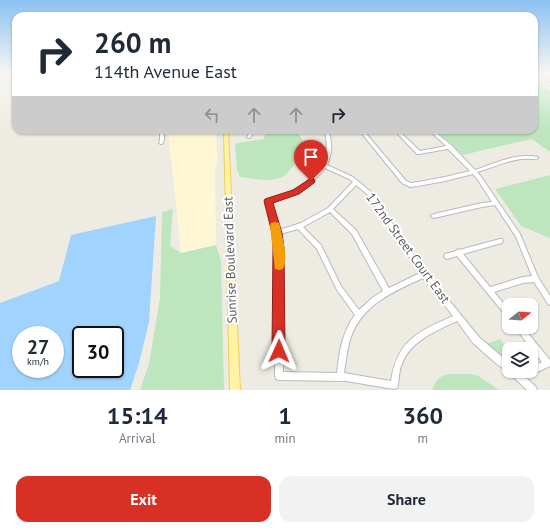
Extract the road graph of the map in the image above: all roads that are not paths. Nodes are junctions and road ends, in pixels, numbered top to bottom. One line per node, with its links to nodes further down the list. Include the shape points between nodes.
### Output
1 (162, 134): 9 (street)
2 (226, 134): 38 (main road, Sunrise Boulevard East)
3 (251, 134): 8 (street)
4 (327, 134): 12 (street, via 330,151)
5 (364, 134): 13 (street, via 408,185)
6 (400, 134): 10 (street, via 419,153)
7 (435, 134): 10 (street)
8 (249, 137)
9 (161, 143)
10 (450, 147): 13 (street)
11 (536, 158): 13 (street, via 526,157 492,164)
12 (324, 166): 14 (street, 172nd Street Court East); 19 (street, via 311,181 296,192 268,201)
13 (474, 171): 15 (street)
14 (356, 182): 16 (street); 23 (street, 172nd Street Court East, via 374,200)
15 (496, 203): 17 (street); 24 (street, via 518,236)
16 (330, 209): 18 (street); 26 (street, via 354,232)
17 (434, 216)
18 (299, 226): 19 (street); 29 (street, via 319,247 338,288)
19 (277, 233): 35 (street, via 280,275 279,376)
20 (500, 241): 21 (street)
21 (458, 252): 22 (street); 25 (street)
22 (447, 256)
23 (424, 274): 26 (street); 30 (street, 172nd Street Court East)
24 (536, 279): 25 (street); 27 (street)
25 (489, 290): 28 (street)
26 (387, 291): 29 (street)
27 (550, 302)
28 (502, 306)
29 (358, 314): 35 (street, via 344,344)
30 (458, 317): 32 (street, 172nd Street Court East, via 484,348); 37 (street, via 418,337 405,349 398,361)
31 (524, 334): 33 (street)
32 (502, 362)
33 (549, 363): 34 (street)
34 (538, 368)
35 (340, 377): 37 (street)
36 (520, 378): 39 (street)
37 (394, 388)
38 (235, 390)
39 (533, 390)

